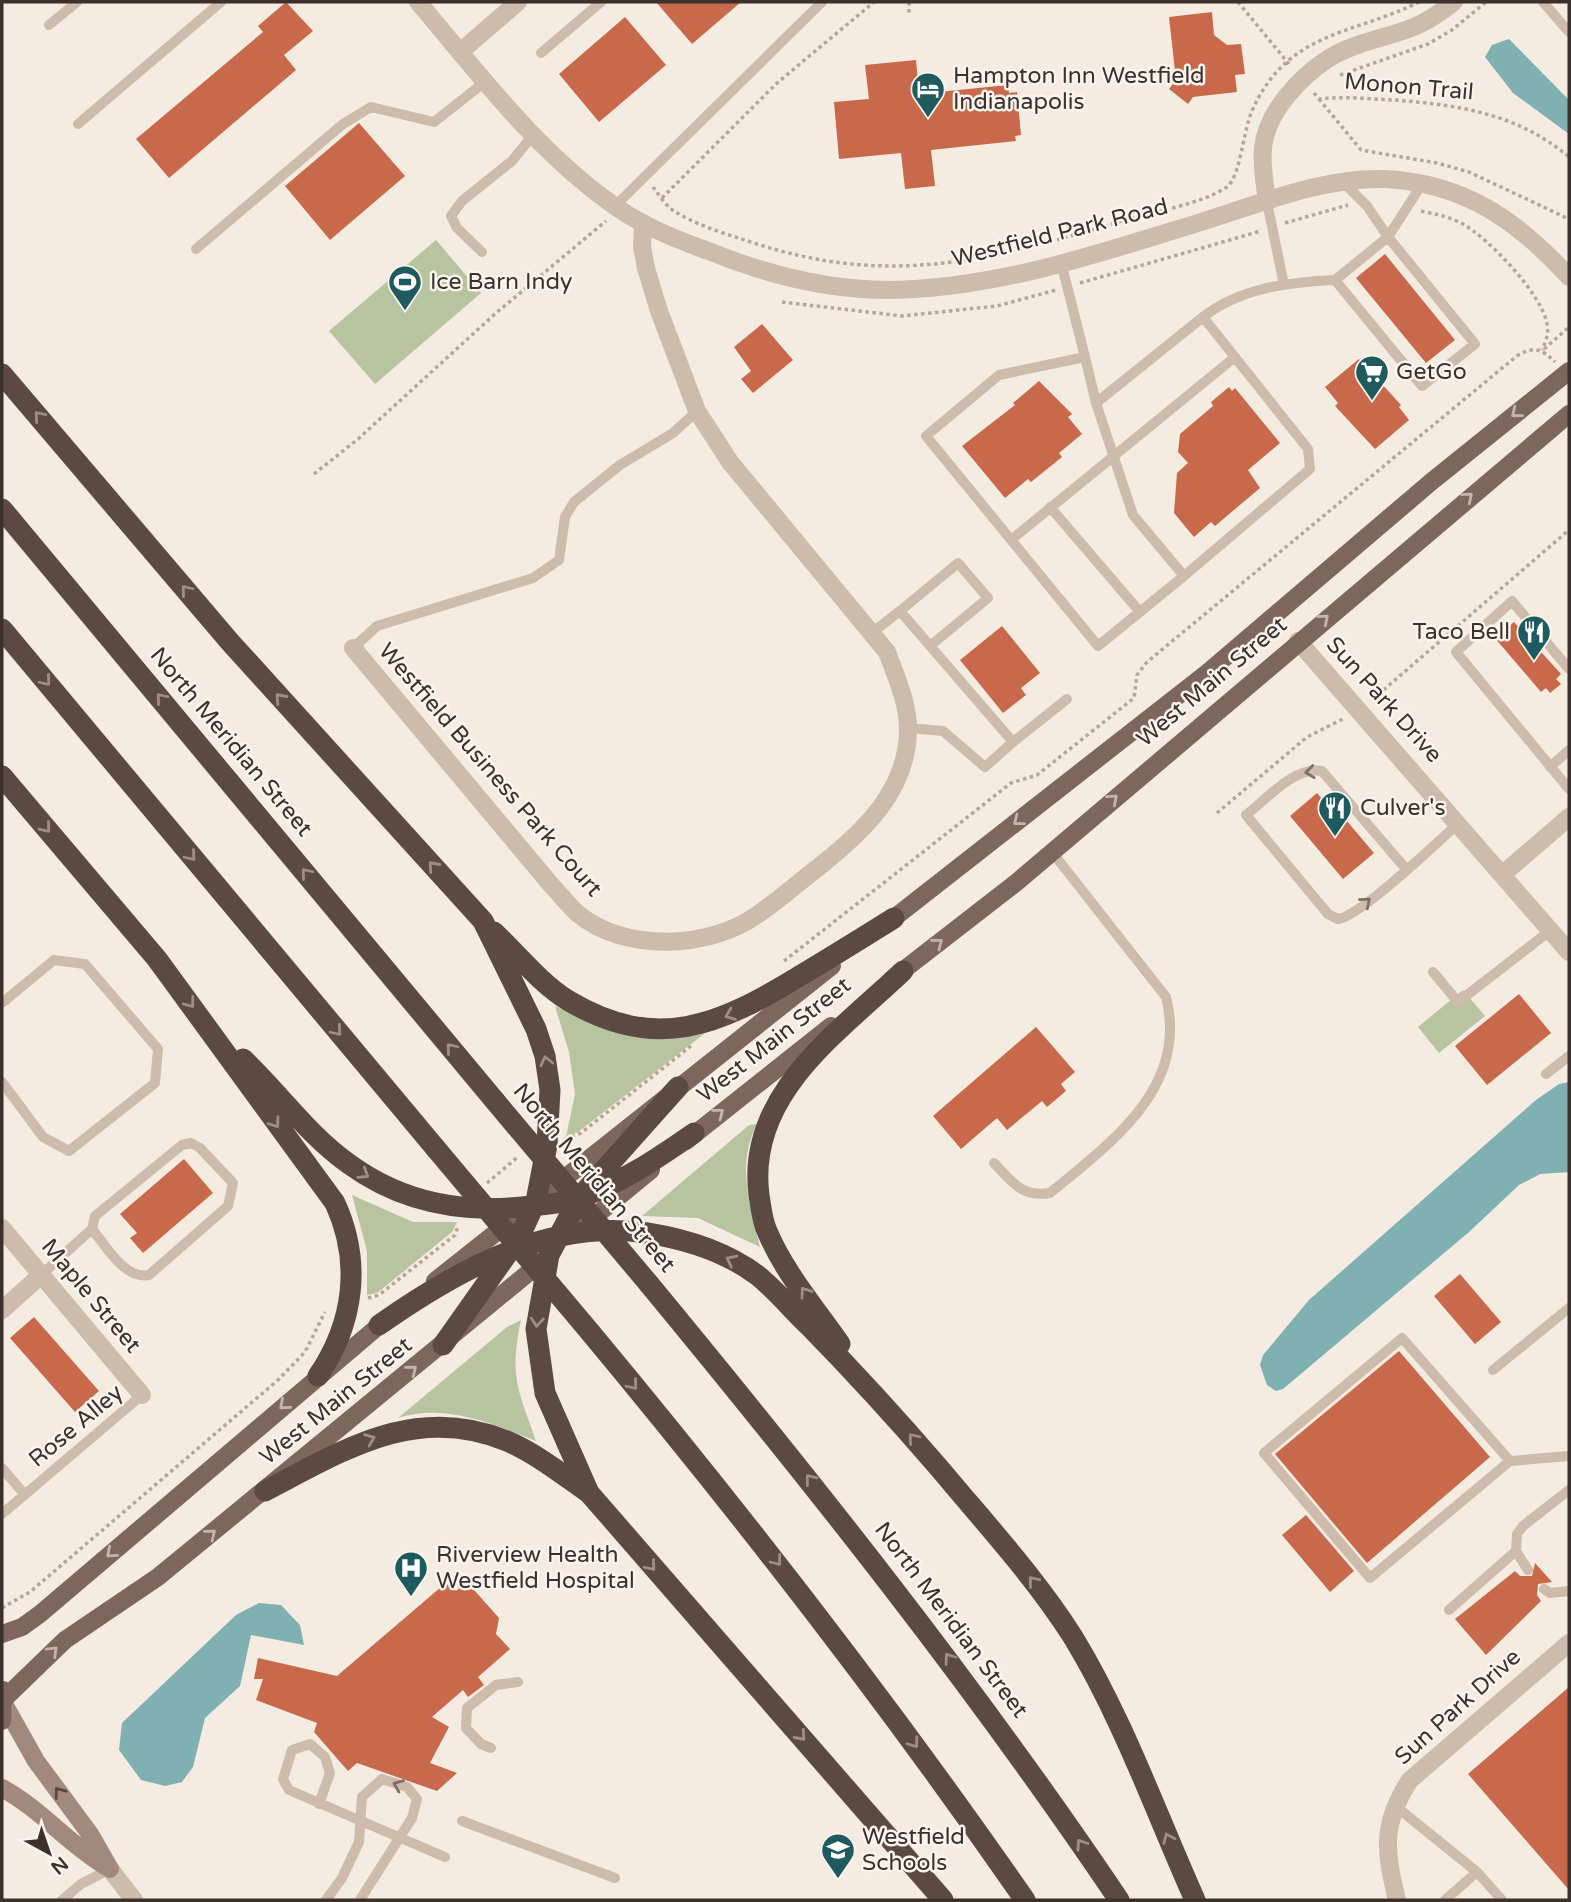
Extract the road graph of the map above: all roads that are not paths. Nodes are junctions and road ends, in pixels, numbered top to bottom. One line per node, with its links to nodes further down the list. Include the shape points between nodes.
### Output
1 (77, 2): 10 (lane)
2 (221, 2): 15 (lane)
3 (418, 2): 12 (street, Westfield Park Road)
4 (518, 2): 12 (street)
5 (601, 2): 13 (lane)
6 (822, 2): 20 (lane)
7 (1454, 2): 19 (street, via 1409,31 1350,48 1303,80 1284,100 1268,127 1263,147)
8 (1543, 2): 9 (lane)
9 (1565, 20): 11 (lane)
10 (49, 25)
11 (1569, 32)
12 (460, 52): 14 (street, Westfield Park Road)
13 (541, 53)
14 (486, 81): 16 (street, Westfield Park Road); 23 (lane, via 434,122 371,107 343,124)
15 (78, 124)
16 (533, 135): 20 (street, Westfield Park Road); 24 (lane, via 512,161 462,201 451,216)
17 (1343, 183): 18 (street, Westfield Park Road, via 1385,179); 19 (street, Westfield Park Road); 22 (lane)
18 (1422, 184): 22 (lane); 26 (street, Westfield Park Road, via 1492,208 1542,247)
19 (1267, 201): 25 (street, Westfield Park Road); 28 (lane)
20 (618, 208): 21 (street, Westfield Park Road)
21 (643, 223): 25 (street, Westfield Park Road, via 741,264 815,284 851,288 889,290 978,282); 35 (street, Westfield Business Park Court, via 646,268)
22 (1388, 237): 27 (lane); 27 (lane, via 1475,344 1422,386)
23 (197, 249)
24 (482, 252)
25 (1061, 262): 30 (lane)
26 (1569, 277)
27 (1335, 280): 28 (lane)
28 (1284, 285): 29 (lane, via 1242,294)
29 (1203, 317): 31 (lane); 34 (lane)
30 (1085, 357): 34 (lane); 40 (lane, via 999,375 926,436)
31 (1236, 357): 37 (lane); 41 (lane, via 1308,449 1310,469)
32 (1569, 371): 62 (main road, West Main Street, one-way to 62, via 1207,673)
33 (2, 373): 63 (highway, one-way to 33, via 230,642)
34 (1097, 403): 37 (lane)
35 (697, 411): 45 (street, Westfield Business Park Court, via 730,462); 48 (lane, via 673,433 620,465 573,502 565,517 559,560 549,568 533,578 377,626)
36 (1569, 414): 46 (main road, West Main Street, one-way to 36)
37 (1114, 455): 38 (lane); 41 (lane, via 1133,515)
38 (1050, 507): 40 (lane); 43 (lane)
39 (2, 509): 125 (highway, North Meridian Street, one-way to 39, bridge, via 931,1634 816,1486)
40 (1011, 540): 43 (lane, via 1098,646)
41 (1184, 576): 43 (lane)
42 (900, 611): 45 (lane); 47 (lane); 47 (lane, via 958,563 988,598)
43 (1140, 612)
44 (2, 629): 124 (highway, one-way to 124, bridge, via 590,1332 807,1600)
45 (873, 632): 51 (street, Westfield Business Park Court, via 901,687)
46 (1298, 641): 58 (street, Sun Park Drive); 59 (main road, West Main Street, one-way to 46)
47 (930, 646): 52 (lane)
48 (353, 648): 51 (street, Westfield Business Park Court, via 578,914 607,930 634,937 691,941 725,932 756,916 868,825 890,796 902,767)
49 (1569, 669): 54 (lane, via 1512,601 1456,652)
50 (1067, 699): 52 (lane)
51 (908, 728): 52 (lane, via 943,732 985,766)
52 (1013, 742)
53 (1569, 750): 54 (lane)
54 (1550, 767): 56 (lane)
55 (2, 776): 69 (highway, one-way to 69, via 157,959)
56 (1569, 789)
57 (1569, 817): 61 (street)
58 (1460, 822): 60 (lane); 61 (street, Sun Park Drive)
59 (1052, 852): 66 (main road, West Main Street, one-way to 59); 75 (lane, via 1166,997 1172,1020 1167,1062 1150,1098 1127,1125 1049,1194 1021,1192)
60 (1406, 869): 60 (lane, one-way to 60, via 1322,771 1298,774 1246,815 1334,918 1352,914)
61 (1504, 873): 64 (street, Sun Park Drive)
62 (894, 918): 63 (highway, one-way to 63, via 766,999 727,1017 686,1028 629,1024 568,1000); 73 (main road, West Main Street)
63 (483, 921): 77 (highway, one-way to 63, via 550,1122 549,1074 536,1029)
64 (1551, 930): 65 (street, Sun Park Drive); 67 (lane, via 1458,1002)
65 (1569, 952)
66 (902, 971): 74 (main road, West Main Street, one-way to 66); 89 (highway, one-way to 66, via 774,1247 761,1213 757,1163 768,1119 792,1076)
67 (1433, 972)
68 (2, 1003): 72 (lane, via 54,960 85,964 158,1049 155,1083 69,1151 43,1138)
69 (208, 1027): 77 (highway, one-way to 77, via 320,1139 375,1181 464,1210); 88 (highway, one-way to 88, via 327,1188 347,1233 352,1267 350,1303 336,1350)
70 (1569, 1056): 71 (lane)
71 (1546, 1074)
72 (2, 1082)
73 (678, 1087): 76 (highway); 77 (main road, West Main Street)
74 (694, 1133): 76 (highway, via 637,1171); 80 (main road, West Main Street)
75 (994, 1163)
76 (579, 1198): 77 (highway); 80 (highway)
77 (533, 1204): 81 (highway); 85 (main road, West Main Street)
78 (2, 1228): 82 (street, Maple Street)
79 (92, 1229): 79 (lane, via 94,1216 191,1143 233,1183 228,1206 149,1275 130,1273); 82 (lane)
80 (560, 1242): 81 (highway); 86 (main road, West Main Street); 89 (highway, one-way to 80, via 779,1295 741,1265 685,1240 643,1232); 96 (highway, one-way to 96, via 536,1329 538,1361 552,1414)
81 (509, 1251): 85 (highway, via 434,1287); 86 (highway)
82 (41, 1275): 84 (street); 90 (street, Maple Street)
83 (1569, 1308): 87 (lane)
84 (2, 1310)
85 (379, 1325): 88 (main road, West Main Street)
86 (443, 1345): 95 (main road, West Main Street, one-way to 86)
87 (1493, 1370)
88 (318, 1376): 104 (main road, West Main Street, one-way to 104, via 40,1614)
89 (871, 1389): 126 (highway, one-way to 89, via 1115,1718 1073,1637 1041,1591)
90 (142, 1395): 97 (lane, Rose Alley)
91 (1569, 1456): 92 (lane)
92 (1510, 1461): 92 (lane, via 1370,1578 1264,1453 1402,1338)
93 (2, 1468): 97 (lane)
94 (1569, 1490): 99 (lane, via 1523,1526 1517,1534)
95 (265, 1491): 96 (highway, one-way to 96, via 383,1433 440,1427 509,1442); 107 (main road, West Main Street, one-way to 95, via 65,1640 159,1577)
96 (589, 1493): 123 (highway, one-way to 123)
97 (25, 1495): 98 (lane, Rose Alley)
98 (2, 1514)
99 (1516, 1551): 100 (lane); 103 (lane)
100 (1528, 1570)
101 (1544, 1589): 102 (lane, via 1550,1593)
102 (1569, 1591)
103 (1449, 1610)
104 (2, 1634)
105 (1569, 1643): 111 (street, Sun Park Drive, via 1410,1780)
106 (518, 1682): 108 (lane, via 496,1685 467,1708 466,1728)
107 (3, 1703): 116 (street, one-way to 107)
108 (491, 1748)
109 (2, 1788): 116 (street, via 28,1802 82,1852)
110 (319, 1804): 110 (lane, via 289,1790 284,1779 292,1750 310,1744 325,1757 330,1773); 113 (lane)
111 (1394, 1805): 117 (lane); 127 (street, Sun Park Drive, via 1387,1835)
112 (462, 1821): 118 (lane)
113 (359, 1823): 114 (lane); 114 (lane, one-way to 113, via 417,1798 407,1787 382,1779 362,1797); 121 (lane, via 359,1842)
114 (401, 1837): 115 (lane); 122 (lane)
115 (445, 1857)
116 (110, 1869): 119 (lane); 120 (street)
117 (1477, 1872): 128 (lane); 129 (lane)
118 (615, 1878)
119 (62, 1900)
120 (134, 1900)
121 (326, 1900)
122 (360, 1900)
123 (943, 1900)
124 (1026, 1900)
125 (1119, 1900)
126 (1195, 1900)
127 (1397, 1900)
128 (1445, 1900)
129 (1502, 1900)

